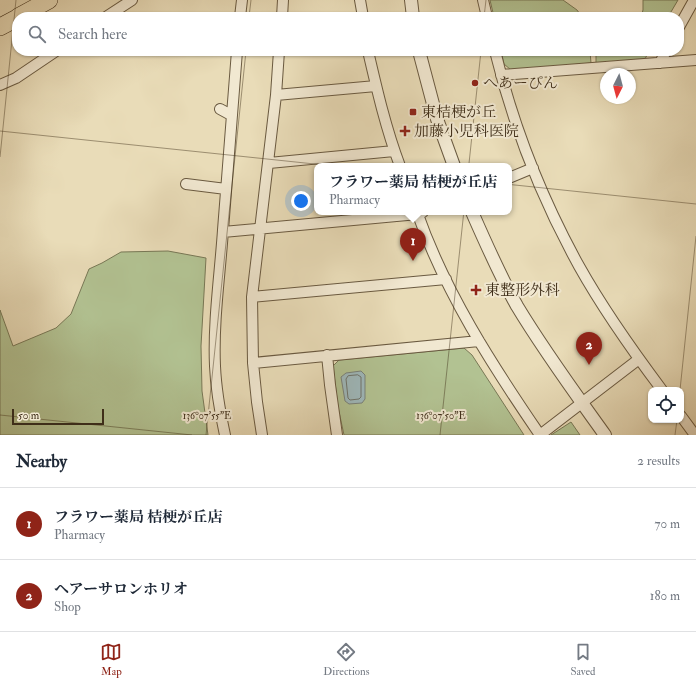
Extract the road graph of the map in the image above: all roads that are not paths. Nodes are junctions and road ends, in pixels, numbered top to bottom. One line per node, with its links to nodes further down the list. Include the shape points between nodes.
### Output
1 (49, 0): 9 (highway)
2 (132, 0): 10 (street)
3 (242, 0): 11 (street)
4 (282, 0): 12 (street)
5 (360, 0): 13 (street)
6 (411, 0): 14 (street)
7 (483, 0): 15 (street)
8 (694, 0): 16 (street)
9 (27, 12)
10 (114, 12)
11 (241, 12)
12 (282, 12)
13 (361, 12)
14 (412, 12)
15 (486, 12)
16 (684, 18)
17 (12, 20): 18 (highway)
18 (0, 27)
19 (49, 56): 29 (street, via 16,78)
20 (237, 56): 33 (street)
21 (279, 56): 31 (street)
22 (369, 56): 30 (street)
23 (420, 56): 37 (street, via 437,119)
24 (496, 56): 28 (street)
25 (664, 56): 27 (street)
26 (696, 60): 27 (street)
27 (660, 63): 28 (street)
28 (501, 75): 38 (street)
29 (0, 84)
30 (376, 86): 31 (street); 34 (street)
31 (276, 95): 35 (street)
32 (220, 109): 33 (street)
33 (232, 115): 41 (street)
34 (394, 151): 35 (street); 36 (street)
35 (268, 163): 45 (street)
36 (399, 163)
37 (453, 163)
38 (533, 168): 39 (street); 51 (street, via 579,266)
39 (512, 177)
40 (186, 184): 41 (street)
41 (226, 189): 46 (street)
42 (400, 215): 45 (street)
43 (420, 215): 47 (street, via 421,225)
44 (473, 215): 54 (street, via 517,305)
45 (260, 229): 46 (street); 48 (street)
46 (223, 232): 56 (street, via 215,365 217,398)
47 (446, 278): 48 (street); 49 (street)
48 (252, 297): 52 (street)
49 (479, 341): 50 (street); 54 (street, via 540,434)
50 (327, 355): 52 (street); 58 (street)
51 (639, 359): 53 (street); 54 (street)
52 (253, 363): 57 (street)
53 (660, 387)
54 (582, 403): 59 (street)
55 (684, 420): 60 (street)
56 (225, 435)
57 (262, 435)
58 (337, 435)
59 (605, 435)
60 (695, 435)

